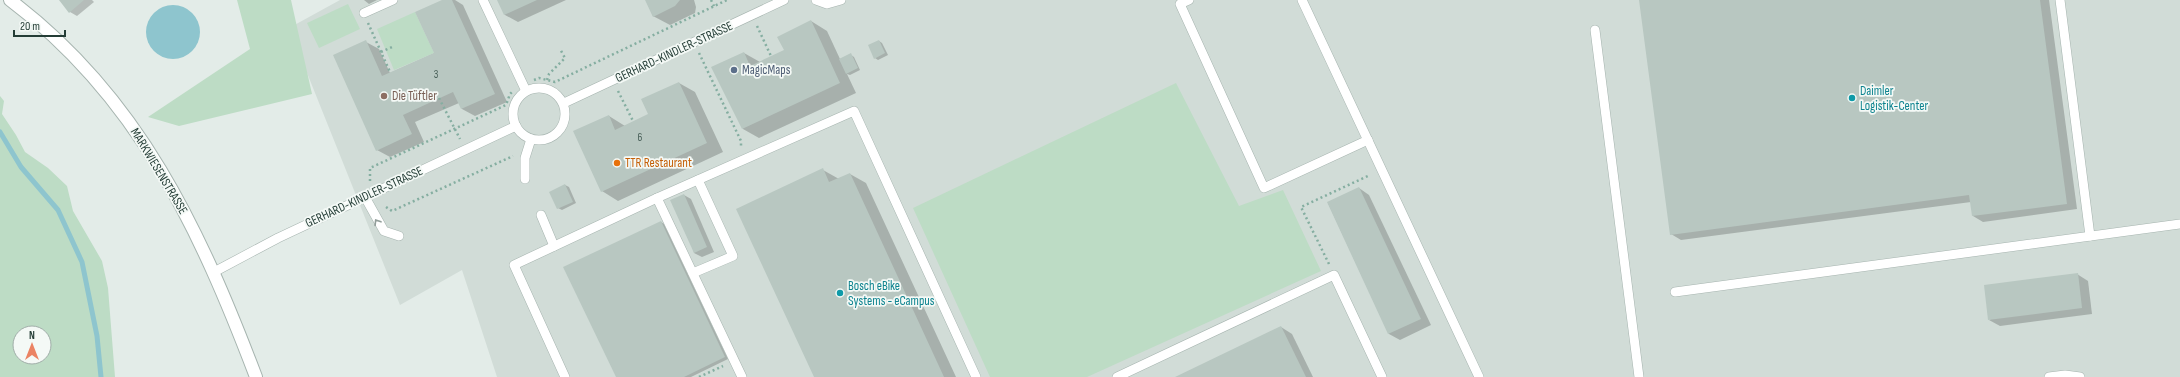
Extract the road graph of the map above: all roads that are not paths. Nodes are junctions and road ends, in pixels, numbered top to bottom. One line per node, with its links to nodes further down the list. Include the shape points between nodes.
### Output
1 (10, 0): 26 (street, MARKWIESENSTRASSE, via 42,24 70,50 124,115 172,188)
2 (393, 0): 10 (lane)
3 (483, 0): 12 (lane)
4 (784, 0): 13 (lane, GERHARD-KINDLER-STRASSE)
5 (816, 0): 6 (lane, via 827,4)
6 (841, 0)
7 (1189, 0): 16 (lane, via 1180,4 1264,188)
8 (1302, 0): 16 (lane)
9 (2060, 0): 24 (lane)
10 (364, 13)
11 (1595, 30): 36 (lane)
12 (526, 91): 13 (lane, via 541,88 555,93); 14 (lane, via 518,98 514,107 513,118)
13 (564, 103): 15 (lane, via 565,117 561,128 553,136 543,140)
14 (516, 126): 15 (lane); 19 (lane, GERHARD-KINDLER-STRASSE)
15 (531, 139): 17 (lane, via 525,158)
16 (1368, 140): 35 (lane)
17 (525, 179)
18 (698, 180): 20 (lane); 27 (lane, via 733,256); 32 (lane, via 854,111)
19 (365, 197): 23 (lane, one-way to 19, via 384,231); 26 (lane, GERHARD-KINDLER-STRASSE)
20 (657, 198): 25 (lane); 27 (lane)
21 (541, 214): 25 (lane)
22 (2180, 224): 24 (lane)
23 (399, 236)
24 (2090, 236): 28 (lane)
25 (554, 246): 30 (lane, via 514,265)
26 (214, 272): 29 (street, MARKWIESENSTRASSE, via 232,311)
27 (694, 273): 31 (lane)
28 (1675, 292)
29 (256, 377)
30 (565, 377)
31 (742, 377)
32 (976, 377)
33 (1117, 377): 34 (lane, via 1334,274)
34 (1382, 377)
35 (1479, 377)
36 (1639, 377)
37 (2049, 377): 38 (lane)
38 (2080, 377)

